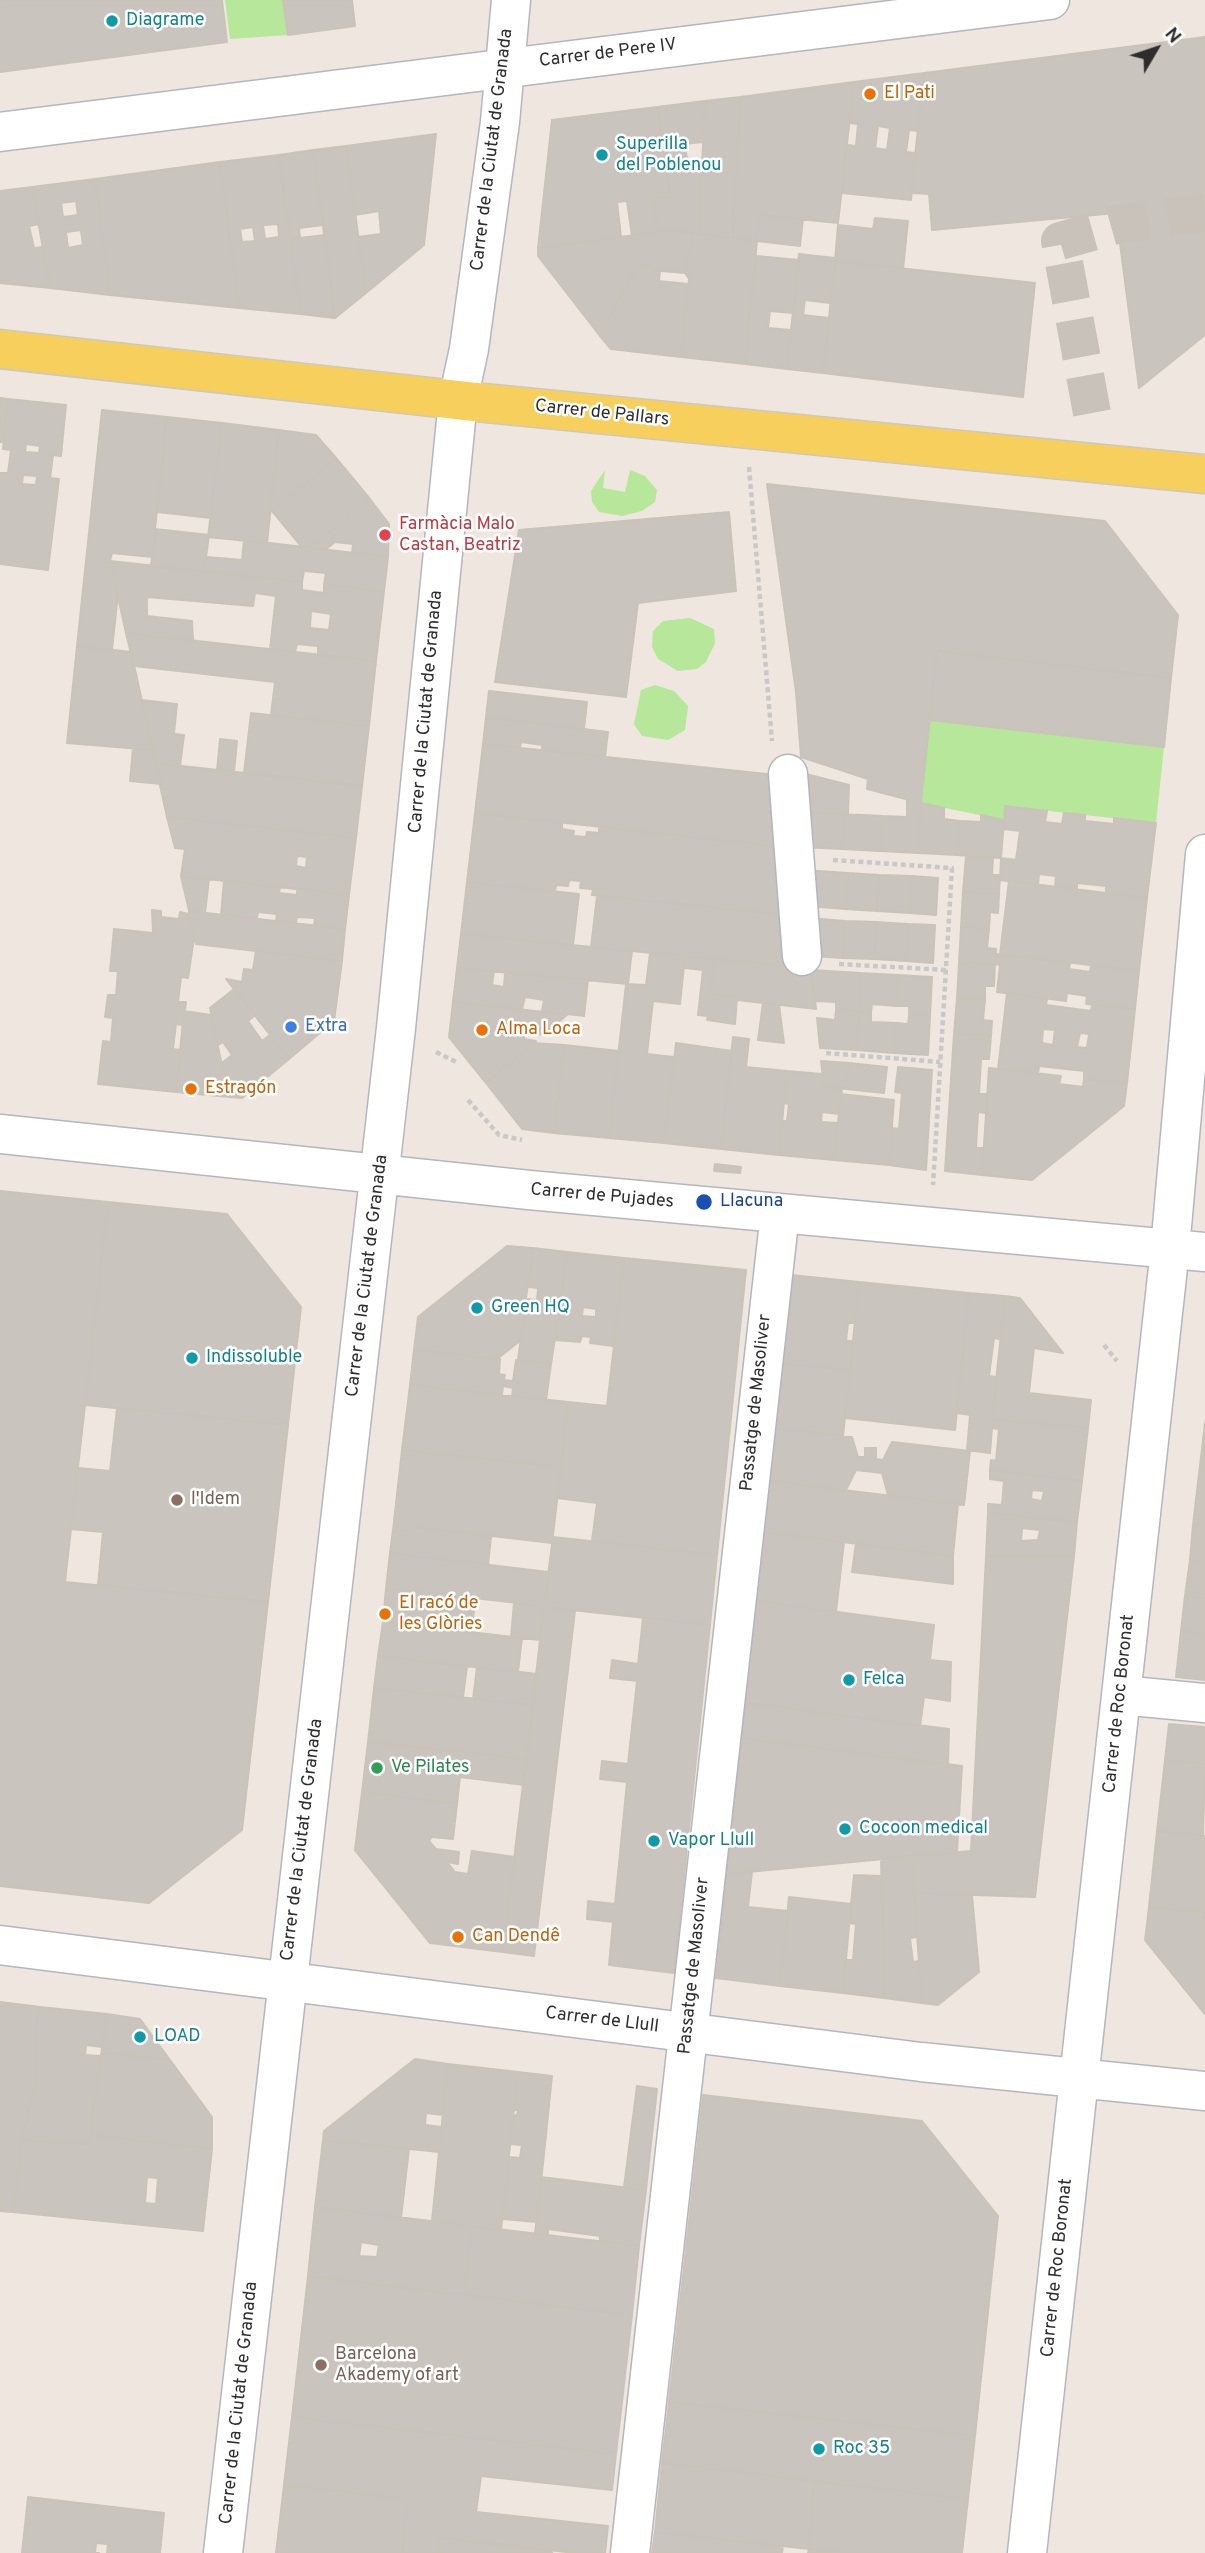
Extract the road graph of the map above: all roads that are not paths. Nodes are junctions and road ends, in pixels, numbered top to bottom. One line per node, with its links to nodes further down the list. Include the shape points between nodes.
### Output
1 (511, 0): 3 (street, Carrer de la Ciutat de Granada)
2 (1050, 0): 3 (street, Carrer de Pere IV)
3 (506, 67): 4 (street, Carrer de Pere IV); 6 (street, Carrer de la Ciutat de Granada, via 470,349)
4 (0, 132)
5 (0, 349): 6 (main road, Carrer de Pallars)
6 (457, 400): 7 (main road, Carrer de Pallars); 12 (street, Carrer de la Ciutat de Granada)
7 (1205, 474)
8 (788, 774): 10 (street)
9 (1205, 854): 14 (street, Carrer de Roc Boronat)
10 (816, 960)
11 (0, 1134): 12 (street, Carrer de Pujades)
12 (380, 1175): 13 (street, Carrer de Pujades); 18 (street, Carrer de la Ciutat de Granada)
13 (780, 1213): 14 (street, Carrer de Pujades); 19 (street, Passatge de Masoliver)
14 (1188, 1250): 15 (street, Carrer de Roc Boronat)
15 (1121, 1695): 16 (street); 20 (street, Carrer de Roc Boronat)
16 (1205, 1703)
17 (0, 1945): 18 (street, Carrer de Llull)
18 (287, 1980): 19 (street, Carrer de Llull); 22 (street, Carrer de la Ciutat de Granada)
19 (686, 2032): 20 (street, Carrer de Llull); 23 (street, Passatge de Masoliver)
20 (1078, 2078): 21 (street, Carrer de Llull); 24 (street, Carrer de Roc Boronat)
21 (1205, 2091)
22 (223, 2553)
23 (630, 2553)
24 (1027, 2553)

